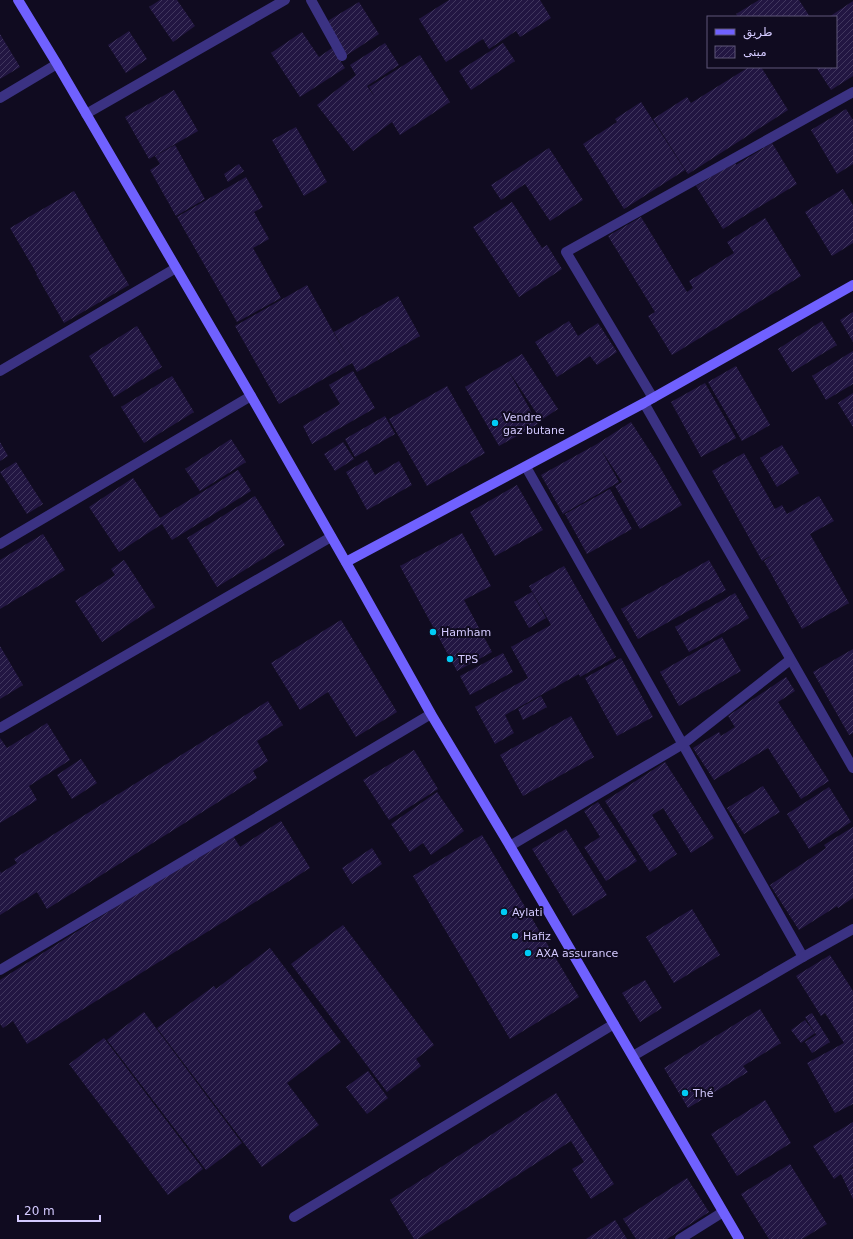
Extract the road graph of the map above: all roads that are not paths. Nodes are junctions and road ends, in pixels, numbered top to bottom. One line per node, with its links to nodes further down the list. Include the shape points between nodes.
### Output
1 (18, 0): 5 (main road)
2 (285, 0): 8 (street)
3 (311, 0): 4 (street)
4 (342, 56)
5 (57, 64): 7 (street); 8 (main road)
6 (853, 92): 13 (street, via 566,252)
7 (0, 98)
8 (86, 114): 9 (main road)
9 (176, 268): 11 (street); 12 (main road)
10 (853, 285): 13 (main road)
11 (0, 371)
12 (251, 396): 15 (main road); 16 (street)
13 (649, 401): 14 (main road); 18 (street)
14 (526, 467): 17 (main road); 21 (street)
15 (331, 537): 17 (main road); 20 (street)
16 (0, 544)
17 (346, 562): 19 (main road)
18 (790, 660): 21 (street); 22 (street)
19 (431, 714): 23 (main road); 26 (street)
20 (0, 728)
21 (683, 744): 23 (street); 25 (street)
22 (853, 768)
23 (510, 846): 27 (main road)
24 (853, 929): 25 (street)
25 (803, 957): 28 (street)
26 (0, 970)
27 (614, 1024): 28 (main road); 30 (street)
28 (632, 1056): 29 (main road)
29 (723, 1212): 31 (street); 32 (main road)
30 (294, 1217)
31 (680, 1239)
32 (738, 1239)

